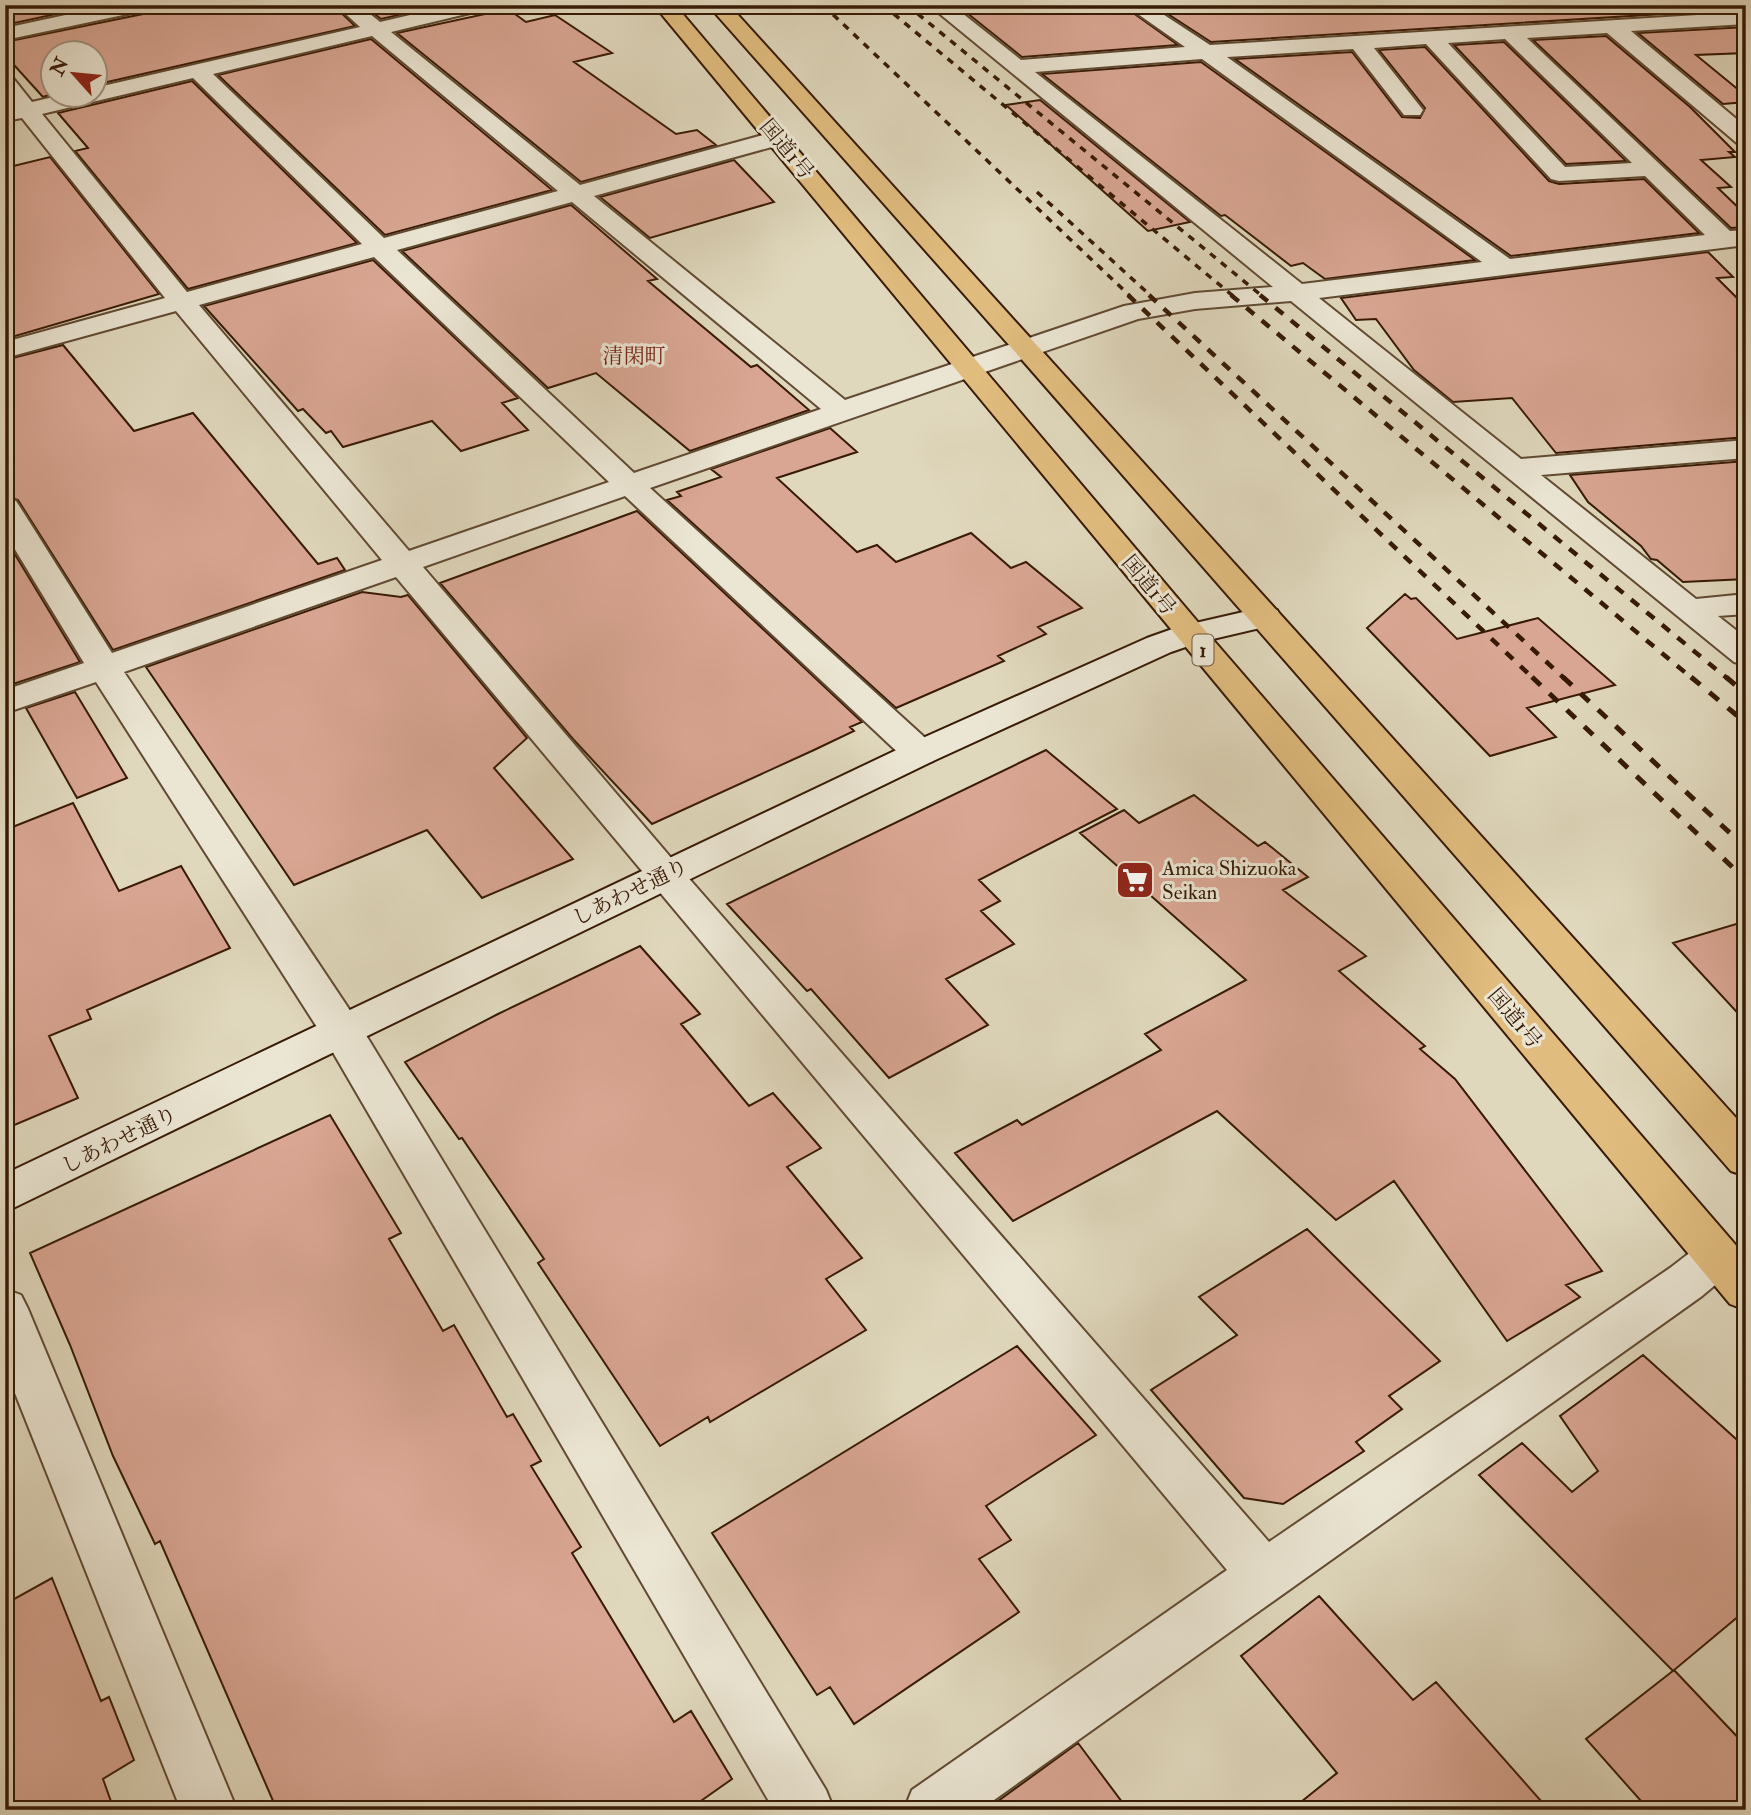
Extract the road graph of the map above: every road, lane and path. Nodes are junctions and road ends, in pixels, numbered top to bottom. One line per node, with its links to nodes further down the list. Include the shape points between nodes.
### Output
1 (142, 5): 12 (street)
2 (346, 5): 10 (street)
3 (480, 5): 10 (street)
4 (664, 5): 21 (highway, 国道1号 / 1)
5 (718, 5): 30 (highway, 国道1号)
6 (939, 5): 16 (street)
7 (1135, 5): 15 (street)
8 (1746, 18): 9 (street)
9 (1613, 27): 11 (street); 22 (street)
10 (377, 29): 17 (street); 24 (street)
11 (1510, 33): 13 (street); 23 (street)
12 (5, 34)
13 (1432, 38): 14 (street); 23 (street, via 1559,174)
14 (1357, 42): 15 (street); 19 (street)
15 (1206, 52): 16 (street); 27 (street)
16 (1015, 66): 28 (street)
17 (198, 71): 20 (street); 26 (street)
18 (5, 83): 20 (street)
19 (1412, 110)
20 (17, 113): 29 (street)
21 (778, 138): 24 (street); 32 (highway, 国道1号 / 1)
22 (1746, 139)
23 (1652, 169): 25 (street)
24 (576, 193): 26 (street); 33 (street)
25 (1735, 239): 27 (street)
26 (377, 248): 29 (street); 36 (street)
27 (1504, 266): 28 (street)
28 (1296, 293): 30 (street, via 1195,301 1133,313); 35 (street)
29 (181, 300): 31 (street); 38 (street)
30 (1027, 348): 32 (street); 41 (highway, 国道1号)
31 (5, 350)
32 (969, 368): 33 (street); 42 (highway, 国道1号 / 1)
33 (841, 411): 36 (street)
34 (1746, 449): 35 (street)
35 (1516, 468): 40 (street)
36 (627, 485): 38 (street); 46 (street)
37 (5, 507): 44 (street)
38 (404, 564): 44 (street); 47 (street)
39 (1746, 604): 40 (street)
40 (1689, 609): 43 (street)
41 (1265, 617): 42 (street, しあわせ通り); 49 (highway, 国道1号)
42 (1190, 634): 46 (street, しあわせ通り); 51 (highway, 国道1号 / 1)
43 (1746, 655)
44 (104, 668): 45 (street); 48 (street)
45 (5, 702)
46 (920, 753): 47 (street, しあわせ通り)
47 (665, 875): 48 (street, しあわせ通り); 53 (street)
48 (342, 1033): 50 (street, しあわせ通り); 55 (street)
49 (1746, 1159)
50 (5, 1194)
51 (1732, 1273): 53 (street, via 1686,1282)
52 (5, 1310): 54 (street)
53 (1264, 1575): 56 (street)
54 (209, 1810)
55 (806, 1810)
56 (932, 1810)

